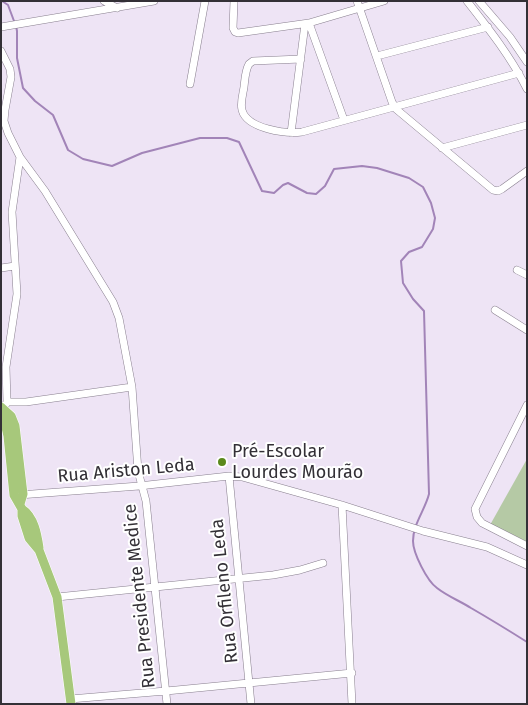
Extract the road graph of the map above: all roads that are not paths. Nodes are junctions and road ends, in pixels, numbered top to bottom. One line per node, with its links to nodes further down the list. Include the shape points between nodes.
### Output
1 (104, 1): 9 (street)
2 (154, 1): 9 (street)
3 (205, 1): 18 (street)
4 (234, 1): 10 (street, via 233,27 236,33)
5 (384, 1): 8 (street)
6 (467, 1): 11 (street)
7 (479, 1): 16 (street, via 510,36)
8 (358, 5): 10 (street); 14 (street)
9 (117, 8): 12 (street)
10 (307, 23): 15 (street); 21 (street)
11 (488, 27): 14 (street); 17 (street)
12 (1, 28)
13 (1, 51): 25 (street, Rua Presidente Medice, via 11,77 5,127)
14 (376, 56): 20 (street)
15 (301, 59): 23 (street); 23 (street, via 251,62 241,103 243,114 260,127)
16 (527, 62)
17 (519, 73): 19 (street); 20 (street)
18 (190, 84)
19 (527, 89)
20 (394, 107): 21 (street); 24 (street)
21 (344, 120): 23 (street, via 307,131)
22 (527, 125): 24 (street)
23 (290, 132)
24 (442, 148): 26 (street, via 495,191)
25 (20, 157): 27 (street, via 12,212); 33 (street, Rua Presidente Medice, via 45,191 113,302)
26 (527, 171)
27 (15, 266): 28 (street); 35 (street, via 18,294 7,363)
28 (1, 268)
29 (517, 270): 30 (street)
30 (527, 275)
31 (495, 310): 32 (street)
32 (527, 330)
33 (132, 387): 35 (street, via 26,402); 38 (street, Rua Presidente Medice)
34 (527, 405): 41 (street, via 475,510 482,522)
35 (5, 409): 39 (main road, via 16,434)
36 (1, 418): 39 (main road, via 8,436)
37 (229, 476): 38 (street, Rua Ariston Leda); 40 (street, Rua Ariston Leda); 44 (street, Rua Orfileno Leda)
38 (142, 486): 39 (street, Rua Ariston Leda); 45 (street, Rua Presidente Medice)
39 (18, 495): 46 (main road, via 29,538 39,550)
40 (342, 505): 43 (street, Rua Ariston Leda, via 405,526 487,547); 47 (street)
41 (527, 546)
42 (323, 564): 44 (street, via 287,573)
43 (527, 565)
44 (239, 578): 45 (street); 48 (street, Rua Orfileno Leda)
45 (155, 588): 46 (street); 49 (street, Rua Presidente Medice)
46 (57, 597): 50 (main road)
47 (352, 673): 48 (street); 53 (street)
48 (250, 684): 49 (street); 52 (street, Rua Orfileno Leda)
49 (166, 692): 50 (street); 51 (street, Rua Presidente Medice)
50 (70, 701)
51 (167, 704)
52 (252, 704)
53 (352, 704)

